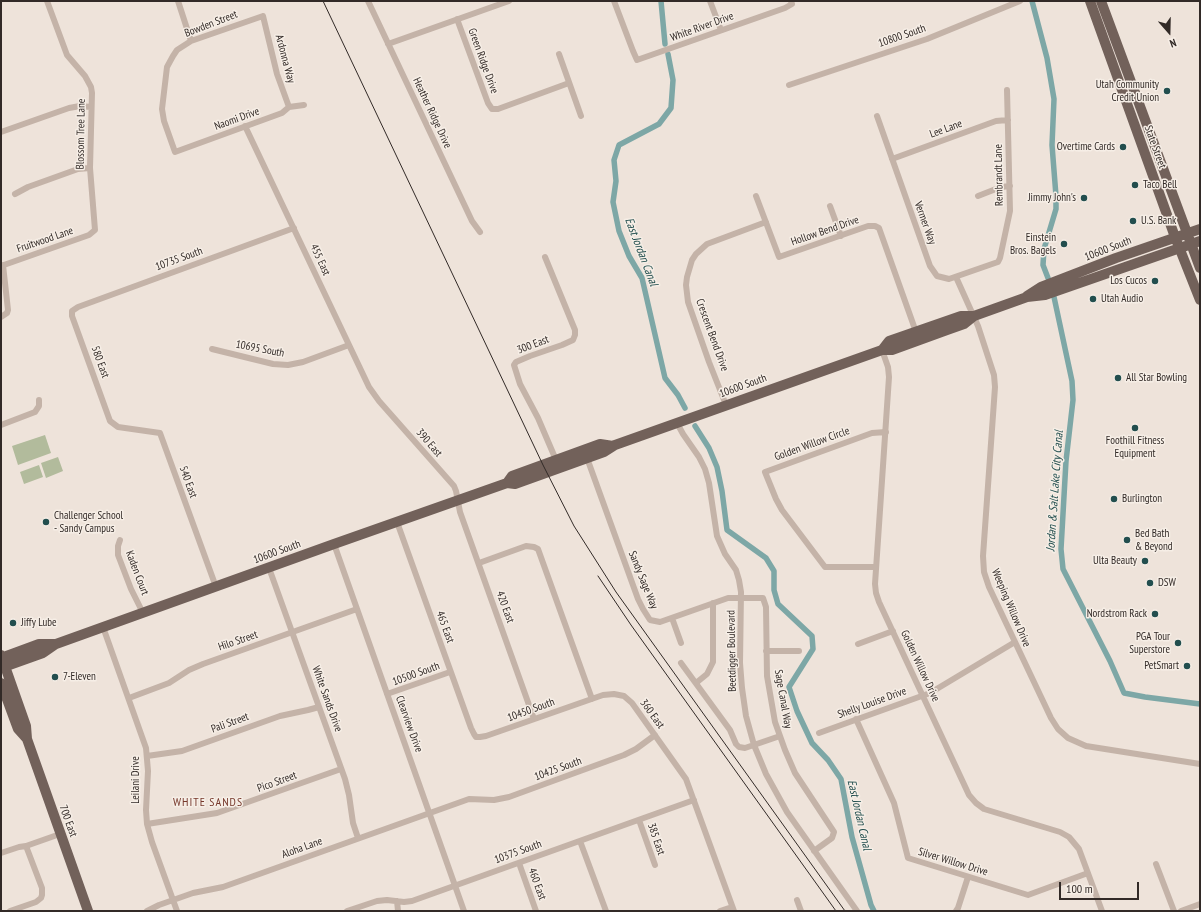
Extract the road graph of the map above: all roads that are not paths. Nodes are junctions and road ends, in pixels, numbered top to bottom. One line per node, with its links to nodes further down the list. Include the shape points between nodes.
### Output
1 (47, 1): 23 (street, Blossom Tree Lane, via 68,55 89,81 92,93)
2 (178, 1): 15 (street)
3 (368, 1): 16 (street, Heather Ridge Drive)
4 (509, 1): 13 (street)
5 (614, 1): 14 (street, White River Drive, via 637,60)
6 (710, 1): 14 (street)
7 (791, 1): 14 (street, White River Drive, via 792,4 785,8)
8 (1020, 1): 19 (street, 10800 South, via 927,39)
9 (1090, 1): 12 (main road, State Street)
10 (1101, 1): 21 (main road, State Street)
11 (263, 16): 15 (street, Bowden Street); 24 (street, Ardonna Way, via 277,74)
12 (1096, 16): 21 (main road, via 1103,20 1124,76); 45 (main road, State Street)
13 (457, 20): 16 (street); 18 (street, Green Ridge Drive, via 492,109)
14 (722, 30)
15 (191, 41): 30 (street, Bowden Street, via 172,56 166,74 162,109)
16 (388, 44): 42 (street, Heather Ridge Drive, via 472,221)
17 (559, 54): 18 (street)
18 (569, 83): 25 (street)
19 (789, 85)
20 (1007, 90): 27 (street, Rembrandt Lane)
21 (1135, 94): 43 (main road, State Street)
22 (304, 105): 24 (street, Naomi Drive)
23 (91, 106): 29 (street, via 69,108); 32 (street, Blossom Tree Lane)
24 (289, 107): 28 (street, Naomi Drive, via 282,113)
25 (581, 116)
26 (877, 116): 31 (street, Vermer Way)
27 (1008, 120): 31 (street, Lee Lane, via 996,121); 33 (street, Rembrandt Lane)
28 (245, 126): 30 (street, Naomi Drive); 39 (street, 455 East)
29 (1, 132)
30 (175, 152)
31 (892, 159): 52 (street, Vermer Way, via 930,266 937,276 949,279)
32 (90, 168): 34 (street, via 78,169); 41 (street, Blossom Tree Lane)
33 (1010, 186): 36 (street); 52 (street, Rembrandt Lane, via 1010,211 998,262)
34 (15, 194)
35 (756, 196): 38 (street, Hollow Bend Drive)
36 (978, 196)
37 (830, 206): 44 (street)
38 (766, 222): 44 (street, Hollow Bend Drive, via 779,257); 65 (street, Crescent Bend Drive, via 706,244 692,260 687,277 687,294 691,310)
39 (294, 228): 56 (street, 10735 South); 60 (street, 455 East)
40 (1200, 229): 43 (main road, 10600 South)
41 (95, 230): 49 (street, Fruitwood Lane, via 90,235)
42 (480, 232)
43 (1187, 233): 45 (main road, 10600 South); 46 (main road, State Street)
44 (840, 236): 59 (street, Hollow Bend Drive, via 872,225 878,228)
45 (1176, 237): 47 (main road, State Street); 51 (main road, 10600 South)
46 (1196, 243): 47 (main road, 10600 South); 50 (main road, State Street)
47 (1180, 248): 53 (main road, 10600 South); 55 (main road, State Street)
48 (545, 257): 72 (street, 300 East, via 575,335 573,340 530,356 514,365 520,384)
49 (2, 265): 58 (street, via 8,310)
50 (1200, 268)
51 (1088, 269): 53 (main road, via 1085,275 1063,284); 54 (main road, 10600 South, via 1041,286)
52 (956, 277): 57 (street)
53 (1055, 291): 54 (main road, 10600 South)
54 (1027, 297): 57 (main road, 10600 South)
55 (1200, 300)
56 (72, 311): 66 (street, 580 East)
57 (974, 316): 59 (main road, 10600 South, via 961,316); 62 (main road, 10600 South, via 964,324 892,350); 91 (street, Weeping Willow Drive, via 995,381 983,566 987,582)
58 (1, 317)
59 (916, 332): 62 (main road, 10600 South, via 888,341)
60 (349, 345): 61 (street, 10695 South, via 303,362 283,365); 64 (street, 455 East, via 369,387)
61 (212, 349)
62 (882, 350): 65 (main road, 10600 South); 69 (street, Golden Willow Drive, via 889,377)
63 (39, 400): 68 (street, via 35,412)
64 (379, 401): 74 (street, 390 East, via 454,486)
65 (726, 405): 67 (main road, 10600 South)
66 (110, 420): 81 (street, 540 East, via 118,427 160,433)
67 (677, 423): 70 (main road, 10600 South); 82 (street, Beetdigger Boulevard, via 705,469 716,530 722,547 738,575)
68 (1, 425)
69 (886, 432): 79 (street, Golden Willow Drive); 79 (street, Golden Willow Circle, via 872,433 765,472 782,510 825,567)
70 (612, 446): 71 (main road, 10600 South); 72 (main road, 10600 South, via 600,444)
71 (587, 458): 73 (main road, 10600 South, via 515,484); 87 (street, Sandy Sage Way, via 642,609 655,622)
72 (556, 460): 73 (main road, 10600 South, via 512,476)
73 (507, 483): 74 (main road, 10600 South)
74 (458, 500): 75 (main road, 10600 South); 78 (street, 420 East)
75 (397, 522): 77 (main road, 10600 South); 98 (street, 465 East)
76 (120, 540): 86 (street, Kaden Court, via 118,555)
77 (334, 544): 80 (main road, 10600 South); 85 (street, Clearview Drive)
78 (479, 563): 104 (street, via 526,546 534,547 540,552); 106 (street, 420 East)
79 (876, 567): 89 (street, Golden Willow Drive, via 876,593)
80 (269, 568): 81 (main road, 10600 South); 90 (street, White Sands Drive)
81 (216, 587): 86 (main road, 10600 South)
82 (741, 597): 83 (street, Sandy Sage Way); 84 (street, Sandy Sage Way); 113 (street, Beetdigger Boulevard, via 741,682)
83 (764, 598): 94 (street, Sage Canal Way)
84 (713, 603): 87 (street, Sandy Sage Way); 100 (street, via 713,662 707,674)
85 (357, 609): 90 (street, Hilo Street); 101 (street, Clearview Drive)
86 (143, 613): 88 (main road, 10600 South)
87 (672, 618): 92 (street)
88 (104, 627): 96 (main road, 10600 South, via 56,644 43,653); 103 (street, Leilani Drive)
89 (893, 631): 93 (street); 102 (street, Golden Willow Drive)
90 (292, 632): 103 (street, Hilo Street, via 196,667 168,683); 105 (street, White Sands Drive)
91 (1015, 642): 102 (street, Shelly Louise Drive, via 940,688); 115 (street, Weeping Willow Drive, via 1051,718 1068,738 1092,747)
92 (681, 643)
93 (858, 644)
94 (766, 651): 95 (street); 110 (street, Sage Canal Way, via 770,699)
95 (799, 651)
96 (2, 661): 112 (main road, 700 East, via 26,726)
97 (681, 663): 100 (street)
98 (450, 672): 101 (street, 10500 South); 111 (street, 465 East, via 470,728)
99 (1, 683): 112 (main road, 700 East, via 18,729)
100 (696, 683): 113 (street, via 730,730 737,746 743,748)
101 (388, 694): 119 (street, Clearview Drive)
102 (922, 696): 107 (street, Shelly Louise Drive); 131 (street, Golden Willow Drive, via 972,799 989,810 1065,834 1079,849)
103 (128, 698): 114 (street, Leilani Drive)
104 (592, 699): 106 (street, 10450 South); 109 (street, 360 East, via 608,694 624,696)
105 (319, 706): 114 (street, Pali Street, via 280,716 182,751); 116 (street, White Sands Drive)
106 (534, 719): 111 (street, 10450 South, via 486,736)
107 (856, 719): 108 (street, Shelly Louise Drive); 132 (street, Silver Willow Drive, via 894,803 908,858)
108 (818, 733)
109 (655, 735): 117 (street, 360 East, via 683,774); 118 (street, 10425 South, via 624,755 509,797)
110 (780, 736): 113 (street); 126 (street, Sage Canal Way, via 801,783 834,831 833,837)
111 (476, 737)
112 (27, 739): 122 (main road, 700 East)
113 (754, 745): 126 (street, Beetdigger Boulevard, via 779,800)
114 (147, 756): 121 (street, Leilani Drive)
115 (1200, 764)
116 (342, 769): 121 (street, Pico Street, via 216,813); 123 (street, White Sands Drive)
117 (694, 800): 120 (street, 10375 South); 138 (street, 360 East)
118 (462, 801): 119 (street, Aloha Lane)
119 (430, 813): 123 (street, Aloha Lane); 133 (street, Clearview Drive)
120 (639, 820): 124 (street, 10375 South); 130 (street, 385 East)
121 (147, 824): 134 (street, Leilani Drive)
122 (60, 834): 125 (street); 140 (main road, 700 East)
123 (358, 838): 134 (street, Aloha Lane, via 223,887)
124 (580, 841): 128 (street, 10375 South); 147 (street)
125 (26, 846): 127 (street); 139 (street, via 42,888 42,895 36,902)
126 (814, 851): 150 (street, Beetdigger Boulevard)
127 (1, 853)
128 (519, 863): 133 (street, 10375 South); 146 (street, 460 East)
129 (1156, 864): 153 (street)
130 (655, 865)
131 (1088, 873): 132 (street, Silver Willow Drive, via 1028,895); 152 (street, Golden Willow Drive)
132 (968, 877): 151 (street)
133 (455, 885): 136 (street, 10375 South, via 412,901); 145 (street, Clearview Drive)
134 (173, 900): 141 (street, Aloha Lane); 142 (street, Leilani Drive)
135 (797, 900): 149 (street)
136 (397, 901): 143 (street, 10375 South, via 377,901); 144 (street)
137 (1200, 904): 154 (street)
138 (733, 909): 148 (street)
139 (10, 911)
140 (88, 911)
141 (147, 911)
142 (177, 911)
143 (347, 911)
144 (398, 911)
145 (464, 911)
146 (536, 911)
147 (606, 911)
148 (720, 911)
149 (801, 911)
150 (857, 911)
151 (956, 911)
152 (1102, 911)
153 (1174, 911)
154 (1181, 911)

